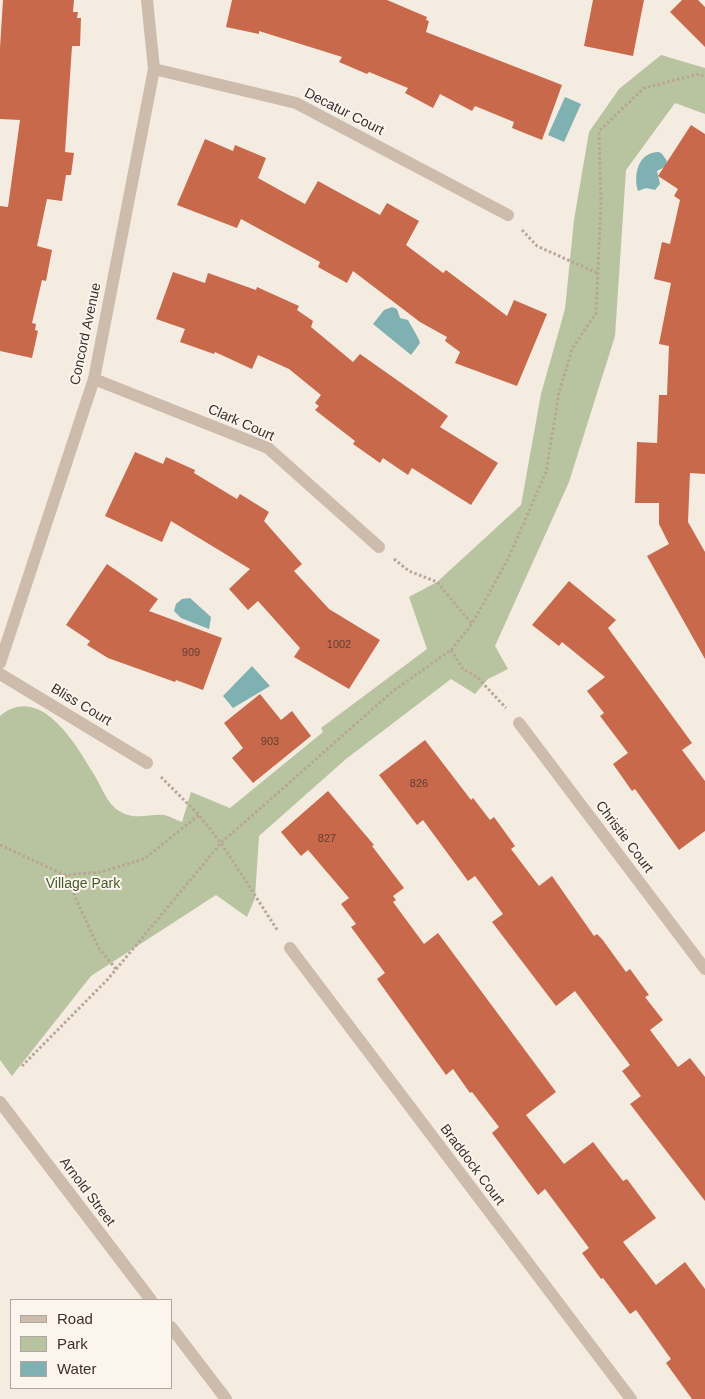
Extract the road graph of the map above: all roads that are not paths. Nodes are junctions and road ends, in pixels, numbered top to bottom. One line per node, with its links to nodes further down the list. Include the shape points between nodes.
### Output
1 (147, 0): 2 (street, Concord Avenue)
2 (154, 69): 3 (street, Decatur Court, via 296,103); 4 (street, Concord Avenue)
3 (508, 216)
4 (94, 379): 5 (street, Clark Court, via 268,448); 6 (street, Concord Avenue)
5 (379, 547)
6 (0, 664)
7 (0, 674): 9 (street, Bliss Court)
8 (519, 722): 11 (street, Christie Court)
9 (147, 762)
10 (290, 948): 16 (street, Braddock Court)
11 (705, 969)
12 (0, 1102): 13 (street, Arnold Street)
13 (150, 1299)
14 (172, 1328): 15 (street)
15 (226, 1399)
16 (631, 1399)

